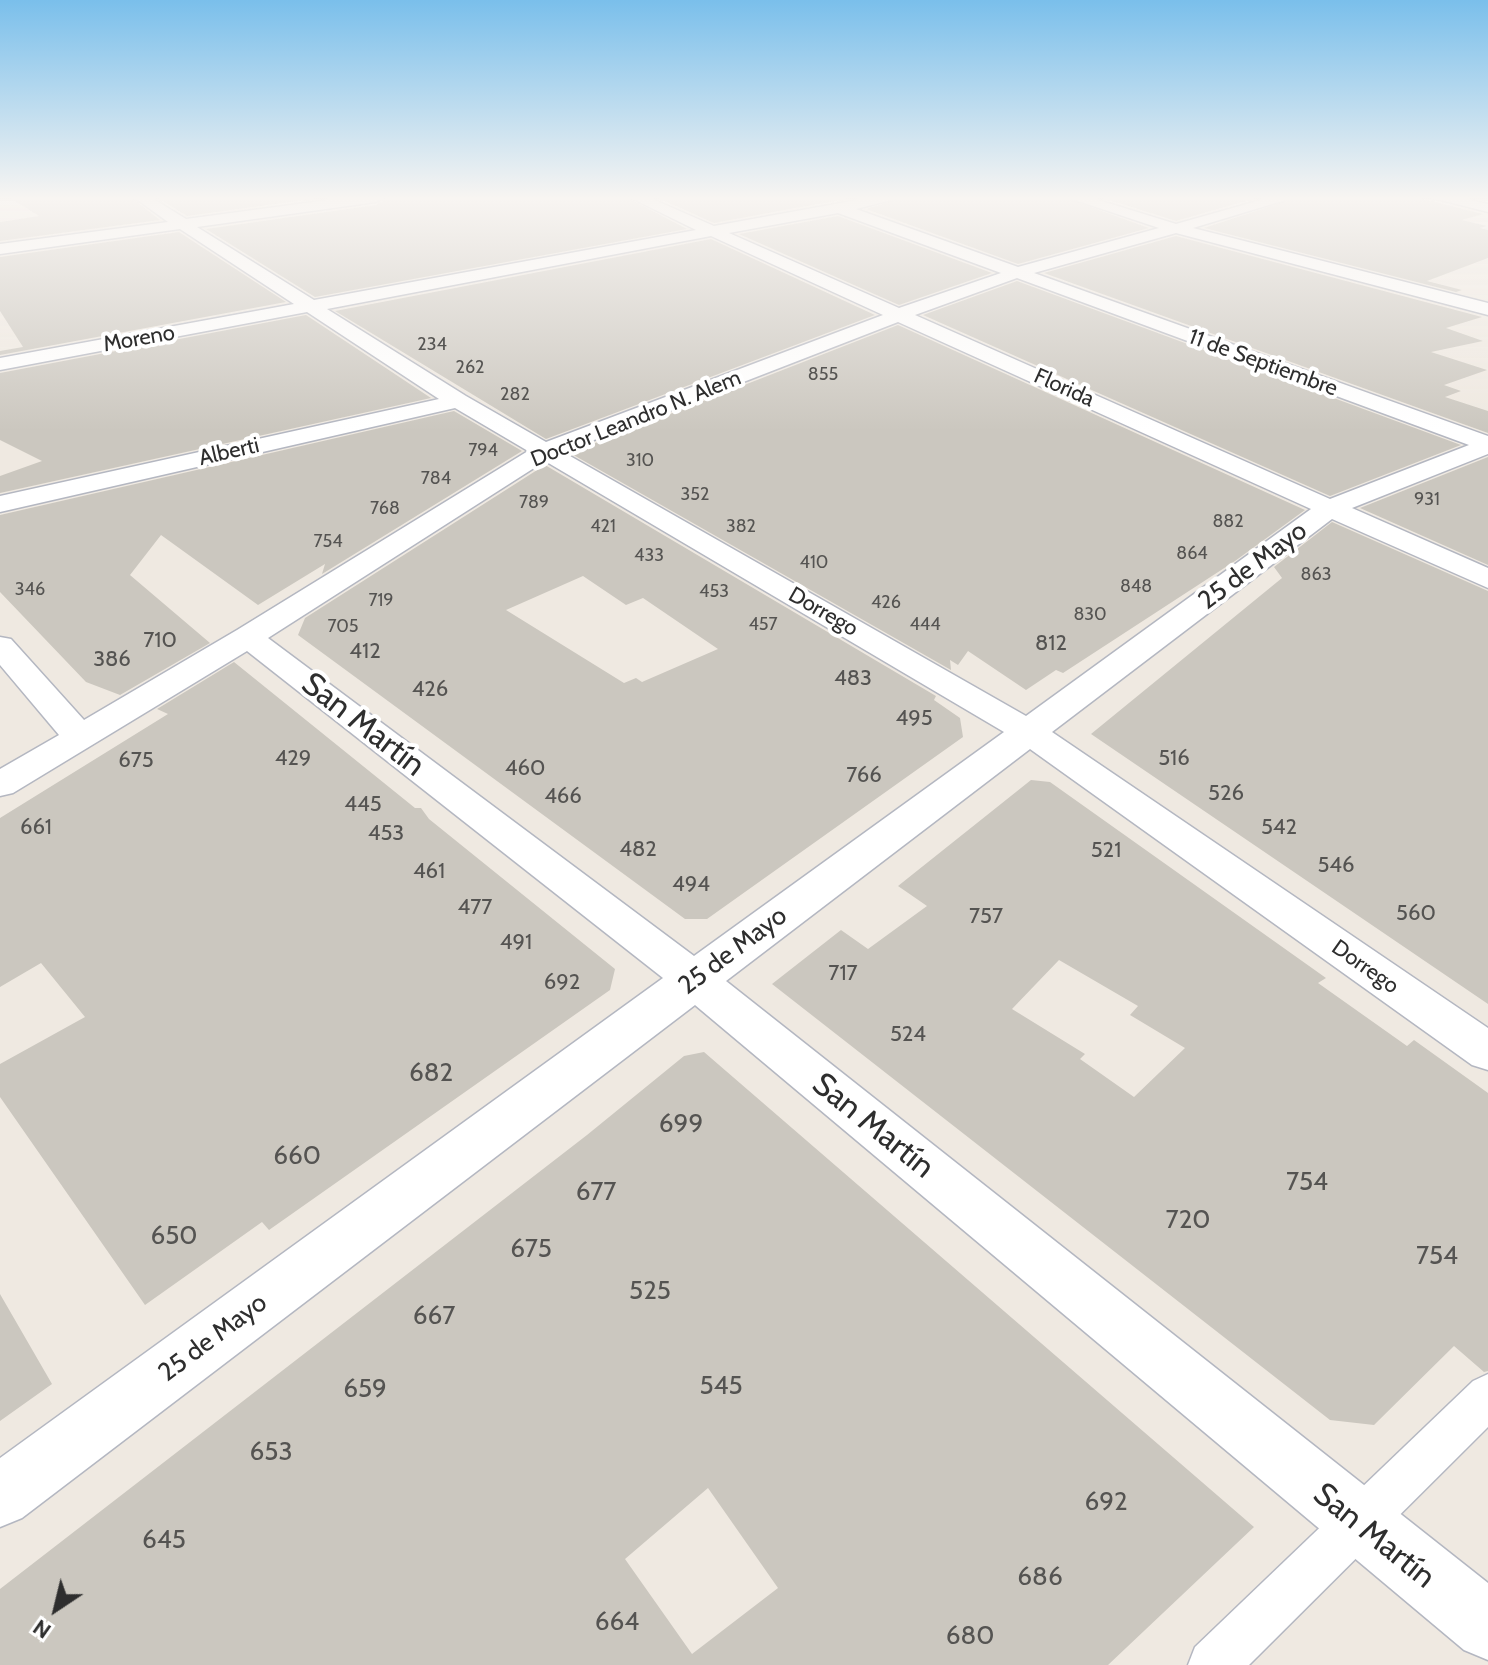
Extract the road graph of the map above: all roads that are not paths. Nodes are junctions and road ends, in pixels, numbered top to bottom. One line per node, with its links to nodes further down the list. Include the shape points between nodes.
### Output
1 (262, 276): 7 (street, Dorrego)
2 (489, 276): 7 (street, Moreno)
3 (814, 276): 9 (street, Florida)
4 (1008, 276): 9 (street, Doctor Leandro N. Alem)
5 (1023, 276): 12 (street, 11 de Septiembre)
6 (1359, 276): 8 (street)
7 (312, 309): 10 (street, Moreno); 11 (street, Dorrego)
8 (1488, 309)
9 (901, 314): 13 (street, Doctor Leandro N. Alem); 15 (street, Florida)
10 (0, 364)
11 (458, 401): 13 (street, Dorrego); 14 (street, Alberti)
12 (1488, 445): 15 (street, 25 de Mayo)
13 (545, 451): 17 (street, Doctor Leandro N. Alem); 19 (street, Dorrego)
14 (0, 504)
15 (1330, 508): 16 (street, Florida); 19 (street, 25 de Mayo)
16 (1488, 579)
17 (248, 637): 20 (street, Doctor Leandro N. Alem); 22 (street, San Martín)
18 (0, 646): 20 (street)
19 (1029, 732): 22 (street, 25 de Mayo); 23 (street, Dorrego)
20 (79, 736): 21 (street, Doctor Leandro N. Alem)
21 (0, 785)
22 (695, 980): 25 (street, 25 de Mayo); 26 (street, San Martín)
23 (1488, 1052)
24 (1488, 1396): 26 (street)
25 (0, 1496)
26 (1356, 1522): 27 (street, San Martín); 28 (street)
27 (1488, 1626)
28 (1213, 1665)

